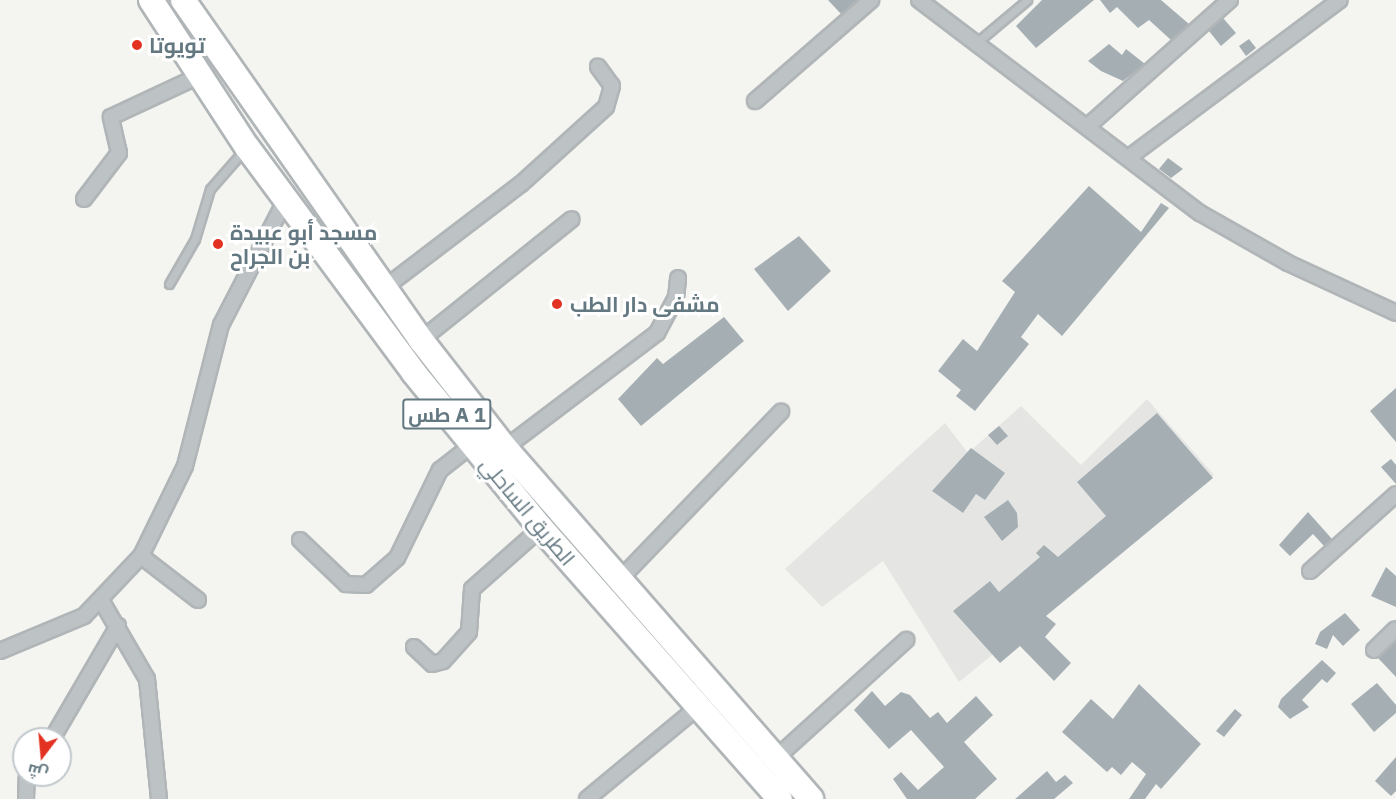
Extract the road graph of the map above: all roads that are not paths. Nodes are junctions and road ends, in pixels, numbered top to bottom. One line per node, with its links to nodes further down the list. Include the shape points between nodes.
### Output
1 (151, 0): 10 (highway, الطريق الساحلي / طس A 1)
2 (183, 0): 20 (highway, الطريق الساحلي / طس A 1)
3 (871, 0): 11 (street)
4 (919, 0): 8 (street)
5 (1027, 0): 8 (lane)
6 (1230, 0): 12 (street)
7 (1340, 0): 14 (street)
8 (975, 44): 12 (street)
9 (598, 67): 20 (street, via 612,86 606,106 521,184)
10 (201, 75): 13 (highway, الطريق الساحلي / طس A 1); 15 (street, via 111,117 119,153)
11 (755, 100)
12 (1088, 126): 14 (street)
13 (247, 147): 16 (highway, الطريق الساحلي / طس A 1); 19 (lane, via 210,189 195,239)
14 (1128, 158): 21 (street, via 1233,232)
15 (84, 199)
16 (285, 201): 24 (highway, الطريق الساحلي / طس A 1); 29 (street, via 221,325 185,466)
17 (572, 219): 22 (street)
18 (678, 278): 25 (street, via 676,298 657,333)
19 (169, 284)
20 (383, 289): 22 (highway, الطريق الساحلي / طس A 1)
21 (1396, 313)
22 (421, 340): 25 (highway, الطريق الساحلي / طس A 1)
23 (781, 412): 31 (street)
24 (472, 445): 27 (highway, الطريق الساحلي / طس A 1); 28 (street, via 440,470 397,558 366,585 346,584)
25 (505, 448): 31 (highway, الطريق الساحلي / طس A 1)
26 (1396, 494): 30 (street)
27 (541, 528): 37 (street, via 472,589 469,632 443,661 432,664); 40 (highway, الطريق الساحلي / طس A 1)
28 (300, 540)
29 (141, 556): 32 (street); 33 (street)
30 (1311, 571)
31 (621, 578): 42 (highway, الطريق الساحلي / طس A 1)
32 (101, 600): 34 (street); 39 (street, via 52,632)
33 (198, 600)
34 (118, 626): 41 (street); 43 (street, via 147,679)
35 (1396, 629): 38 (street)
36 (906, 640): 42 (street)
37 (414, 647)
38 (1374, 650)
39 (0, 651)
40 (699, 706): 44 (street); 45 (highway, الطريق الساحلي / طس A 1)
41 (59, 727)
42 (776, 758): 46 (highway, الطريق الساحلي / طس A 1)
43 (159, 799)
44 (587, 799)
45 (780, 799)
46 (811, 799)

